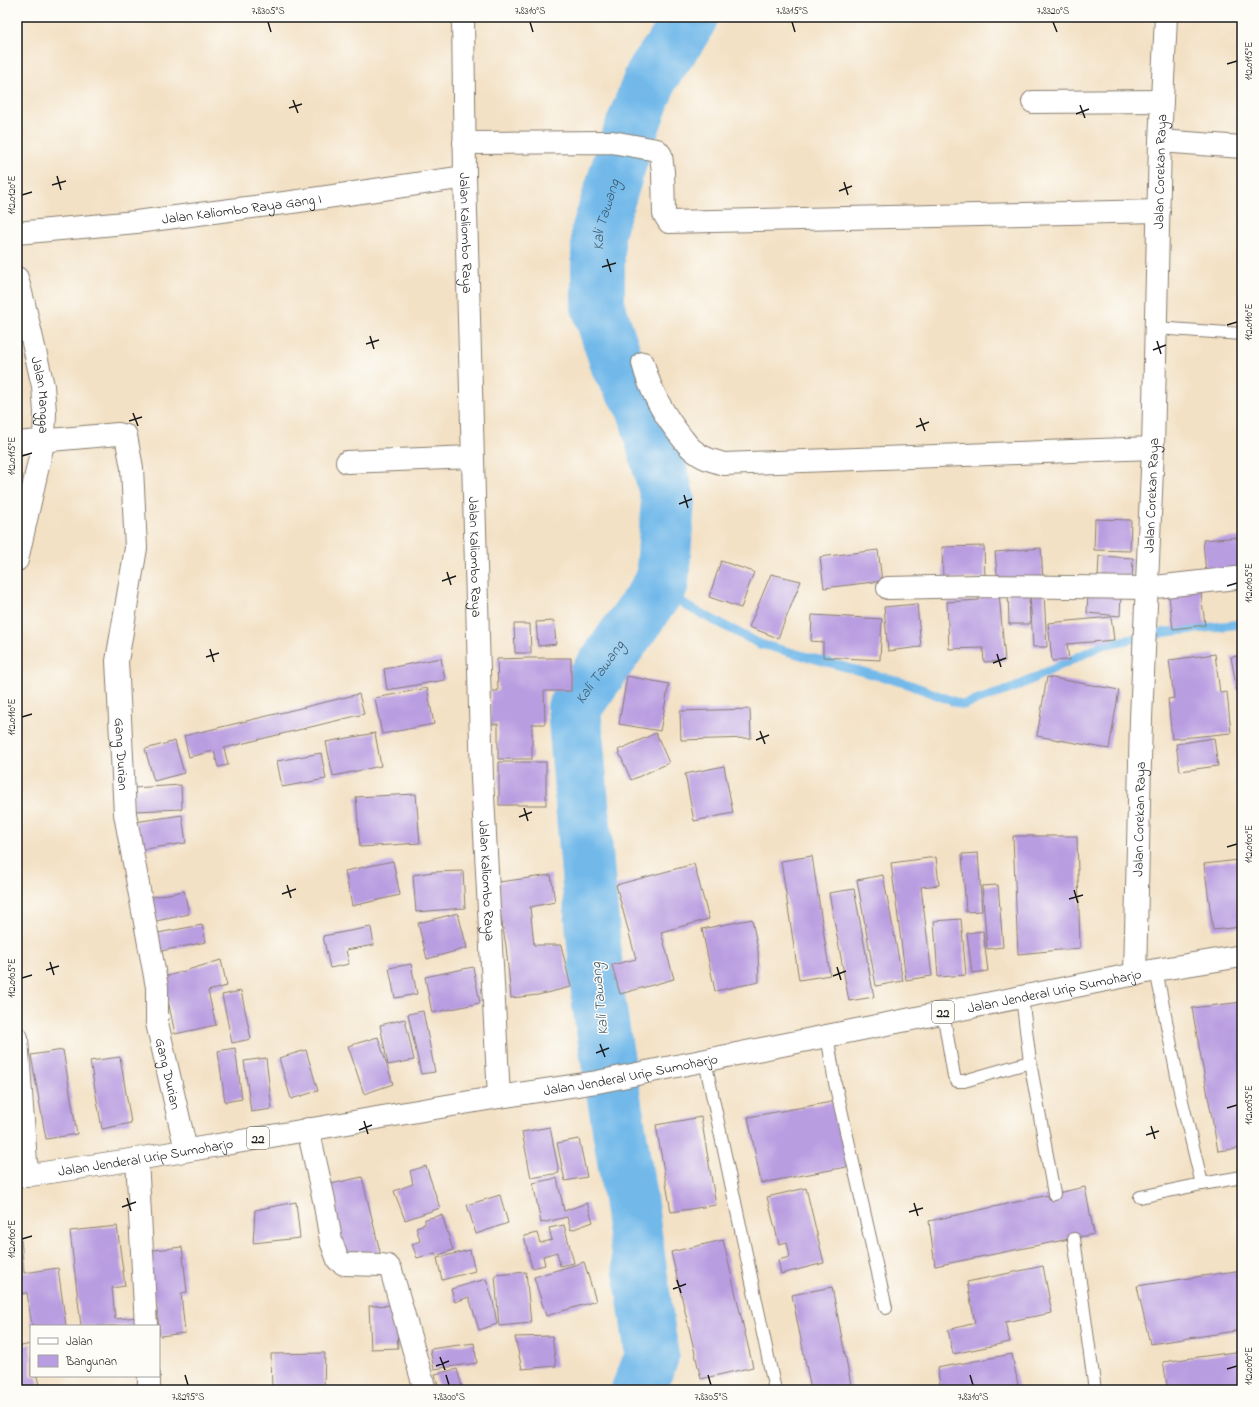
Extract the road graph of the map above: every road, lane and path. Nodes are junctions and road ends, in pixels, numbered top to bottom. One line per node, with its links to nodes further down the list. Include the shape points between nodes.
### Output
1 (463, 17): 6 (main road, Jalan Kaliombo Raya)
2 (1166, 17): 3 (main road, Jalan Corekan Raya)
3 (1162, 101): 4 (main road); 5 (main road, Jalan Corekan Raya)
4 (1033, 102)
5 (1160, 141): 7 (main road); 9 (main road, Jalan Corekan Raya)
6 (464, 143): 8 (main road, Jalan Kaliombo Raya); 9 (main road, via 612,142 657,150 663,172 664,214 669,222)
7 (1242, 147)
8 (465, 177): 10 (main road, Jalan Kaliombo Raya Gang I, via 136,222); 18 (main road, Jalan Kaliombo Raya)
9 (1159, 211): 12 (main road, Jalan Corekan Raya)
10 (17, 233)
11 (17, 278): 15 (main road, Jalan Mangga, via 42,386 45,412)
12 (1156, 328): 13 (lane); 17 (main road, Jalan Corekan Raya)
13 (1242, 334)
14 (643, 363): 17 (main road, via 660,406 672,425 693,450 708,459 724,464)
15 (44, 440): 16 (main road); 20 (main road, Jalan Mangga); 34 (main road, Gang Durian, via 118,434 126,436 128,445 132,468 136,548 117,661 124,814 157,987 157,1023)
16 (17, 443)
17 (1153, 448): 23 (main road, Jalan Corekan Raya)
18 (472, 457): 19 (main road); 32 (main road, Jalan Kaliombo Raya, via 482,778)
19 (347, 462)
20 (17, 560)
21 (1236, 578): 23 (main road)
22 (888, 588): 23 (main road)
23 (1146, 588): 25 (main road, Jalan Corekan Raya)
24 (1242, 956): 25 (main road, Jalan Jenderal Urip Sumoharjo / 22)
25 (1146, 972): 26 (main road, Jalan Jenderal Urip Sumoharjo / 22); 38 (lane)
26 (1022, 997): 27 (main road, Jalan Jenderal Urip Sumoharjo / 22); 31 (lane)
27 (943, 1012): 28 (main road, Jalan Jenderal Urip Sumoharjo / 22); 31 (lane, via 957,1081)
28 (827, 1035): 30 (main road, Jalan Jenderal Urip Sumoharjo / 22); 42 (lane)
29 (17, 1038): 36 (main road)
30 (705, 1061): 32 (main road, Jalan Jenderal Urip Sumoharjo / 22, via 597,1082); 47 (lane)
31 (1030, 1062): 39 (lane)
32 (499, 1097): 33 (main road, Jalan Jenderal Urip Sumoharjo / 22)
33 (308, 1129): 34 (main road, Jalan Jenderal Urip Sumoharjo / 22); 46 (main road, via 331,1241 338,1260 344,1264 388,1266 391,1270)
34 (186, 1150): 35 (main road, Jalan Jenderal Urip Sumoharjo / 22)
35 (137, 1159): 36 (main road, Jalan Jenderal Urip Sumoharjo / 22); 43 (main road)
36 (22, 1177)
37 (1242, 1177): 38 (lane)
38 (1202, 1184): 40 (lane)
39 (1054, 1194)
40 (1140, 1197)
41 (1074, 1239): 48 (lane)
42 (886, 1308)
43 (146, 1325)
44 (149, 1377): 45 (main road)
45 (149, 1390)
46 (425, 1390)
47 (775, 1390)
48 (1095, 1390)

